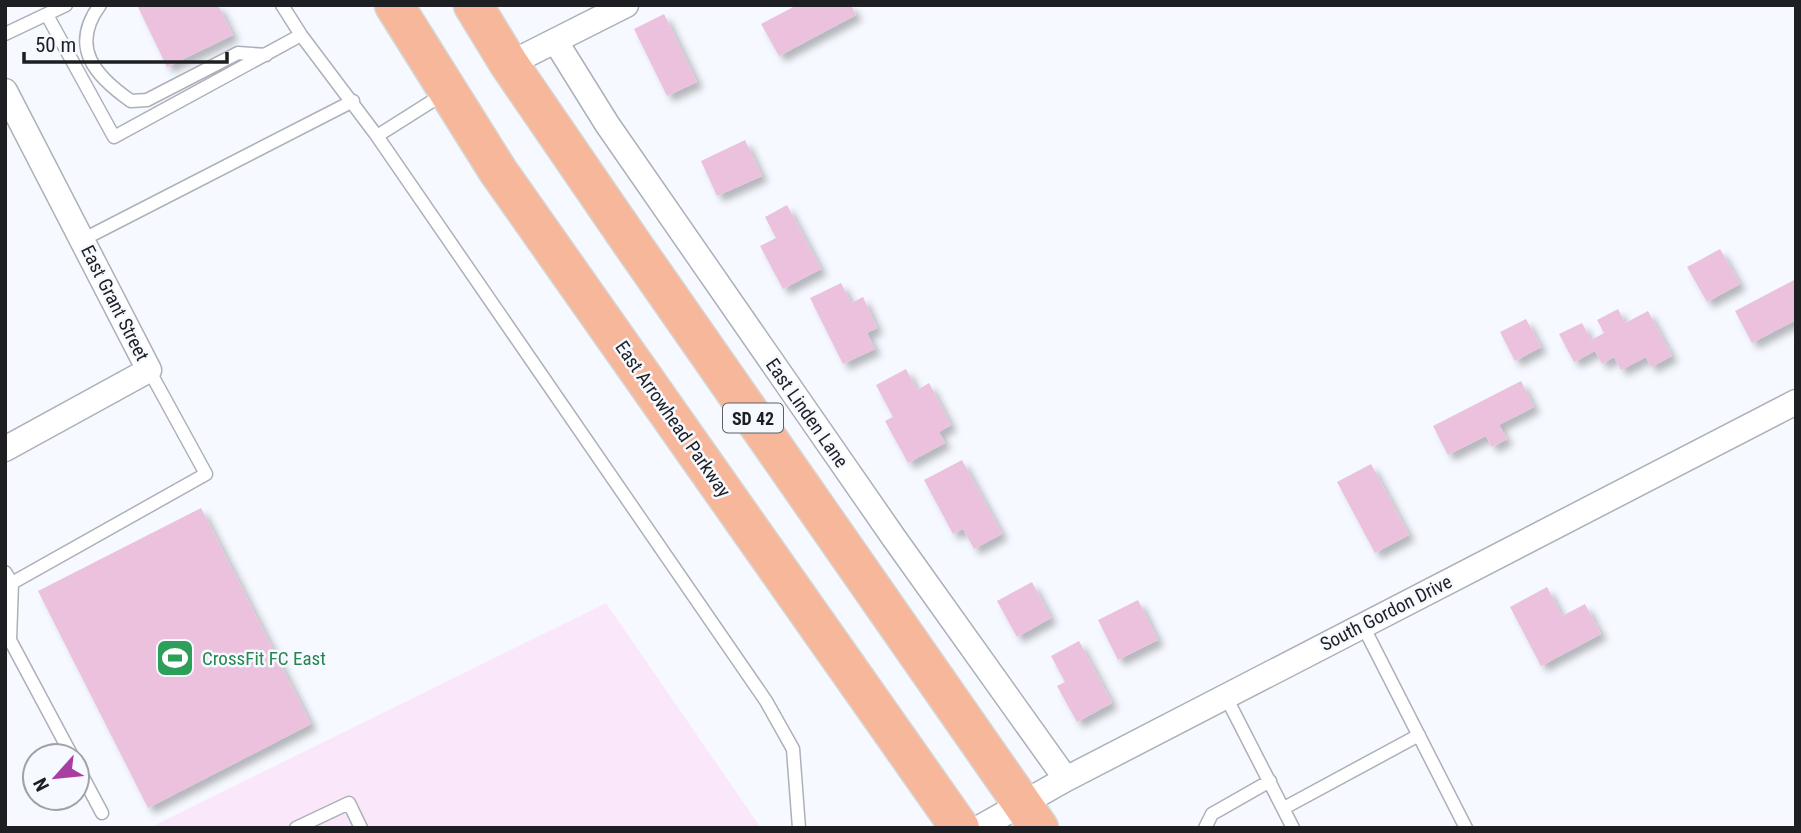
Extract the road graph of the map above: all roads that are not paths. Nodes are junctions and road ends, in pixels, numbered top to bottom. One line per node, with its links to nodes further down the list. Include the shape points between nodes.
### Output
1 (66, 5): 7 (lane)
2 (100, 5): 11 (lane, via 86,29 89,62 106,84 131,101 147,100 238,53)
3 (282, 5): 9 (lane)
4 (394, 5): 13 (main road, East Arrowhead Parkway)
5 (473, 5): 12 (main road, SD 42)
6 (612, 8): 10 (street)
7 (47, 15): 8 (lane); 11 (lane, via 114,137)
8 (5, 34)
9 (301, 35): 11 (lane); 15 (lane)
10 (556, 42): 12 (street); 27 (street, East Linden Lane, via 607,124)
11 (265, 55)
12 (509, 64): 32 (main road, SD 42)
13 (448, 90): 16 (lane); 36 (main road, East Arrowhead Parkway, via 505,182)
14 (5, 91): 17 (street, East Grant Street)
15 (353, 101): 16 (lane); 17 (lane)
16 (377, 136): 35 (lane, via 766,701 793,749)
17 (82, 240): 18 (street, East Grant Street)
18 (149, 370): 20 (street, East Grant Street); 21 (lane, via 206,474)
19 (1796, 402): 22 (street, South Gordon Drive)
20 (5, 449)
21 (8, 578): 23 (lane)
22 (1363, 626): 24 (street, South Gordon Drive); 25 (lane)
23 (7, 641): 26 (lane)
24 (1226, 696): 27 (street, South Gordon Drive); 28 (lane)
25 (1419, 735): 30 (lane); 40 (lane)
26 (64, 742)
27 (1066, 779): 32 (street, South Gordon Drive)
28 (1270, 781): 30 (lane); 38 (lane, via 1212,814)
29 (91, 792): 31 (lane)
30 (1284, 808): 39 (lane)
31 (102, 813)
32 (1030, 816): 37 (street, South Gordon Drive)
33 (296, 828): 34 (lane, via 349,803)
34 (361, 828)
35 (799, 828)
36 (960, 828)
37 (979, 828)
38 (1205, 828)
39 (1293, 828)
40 (1466, 828)

